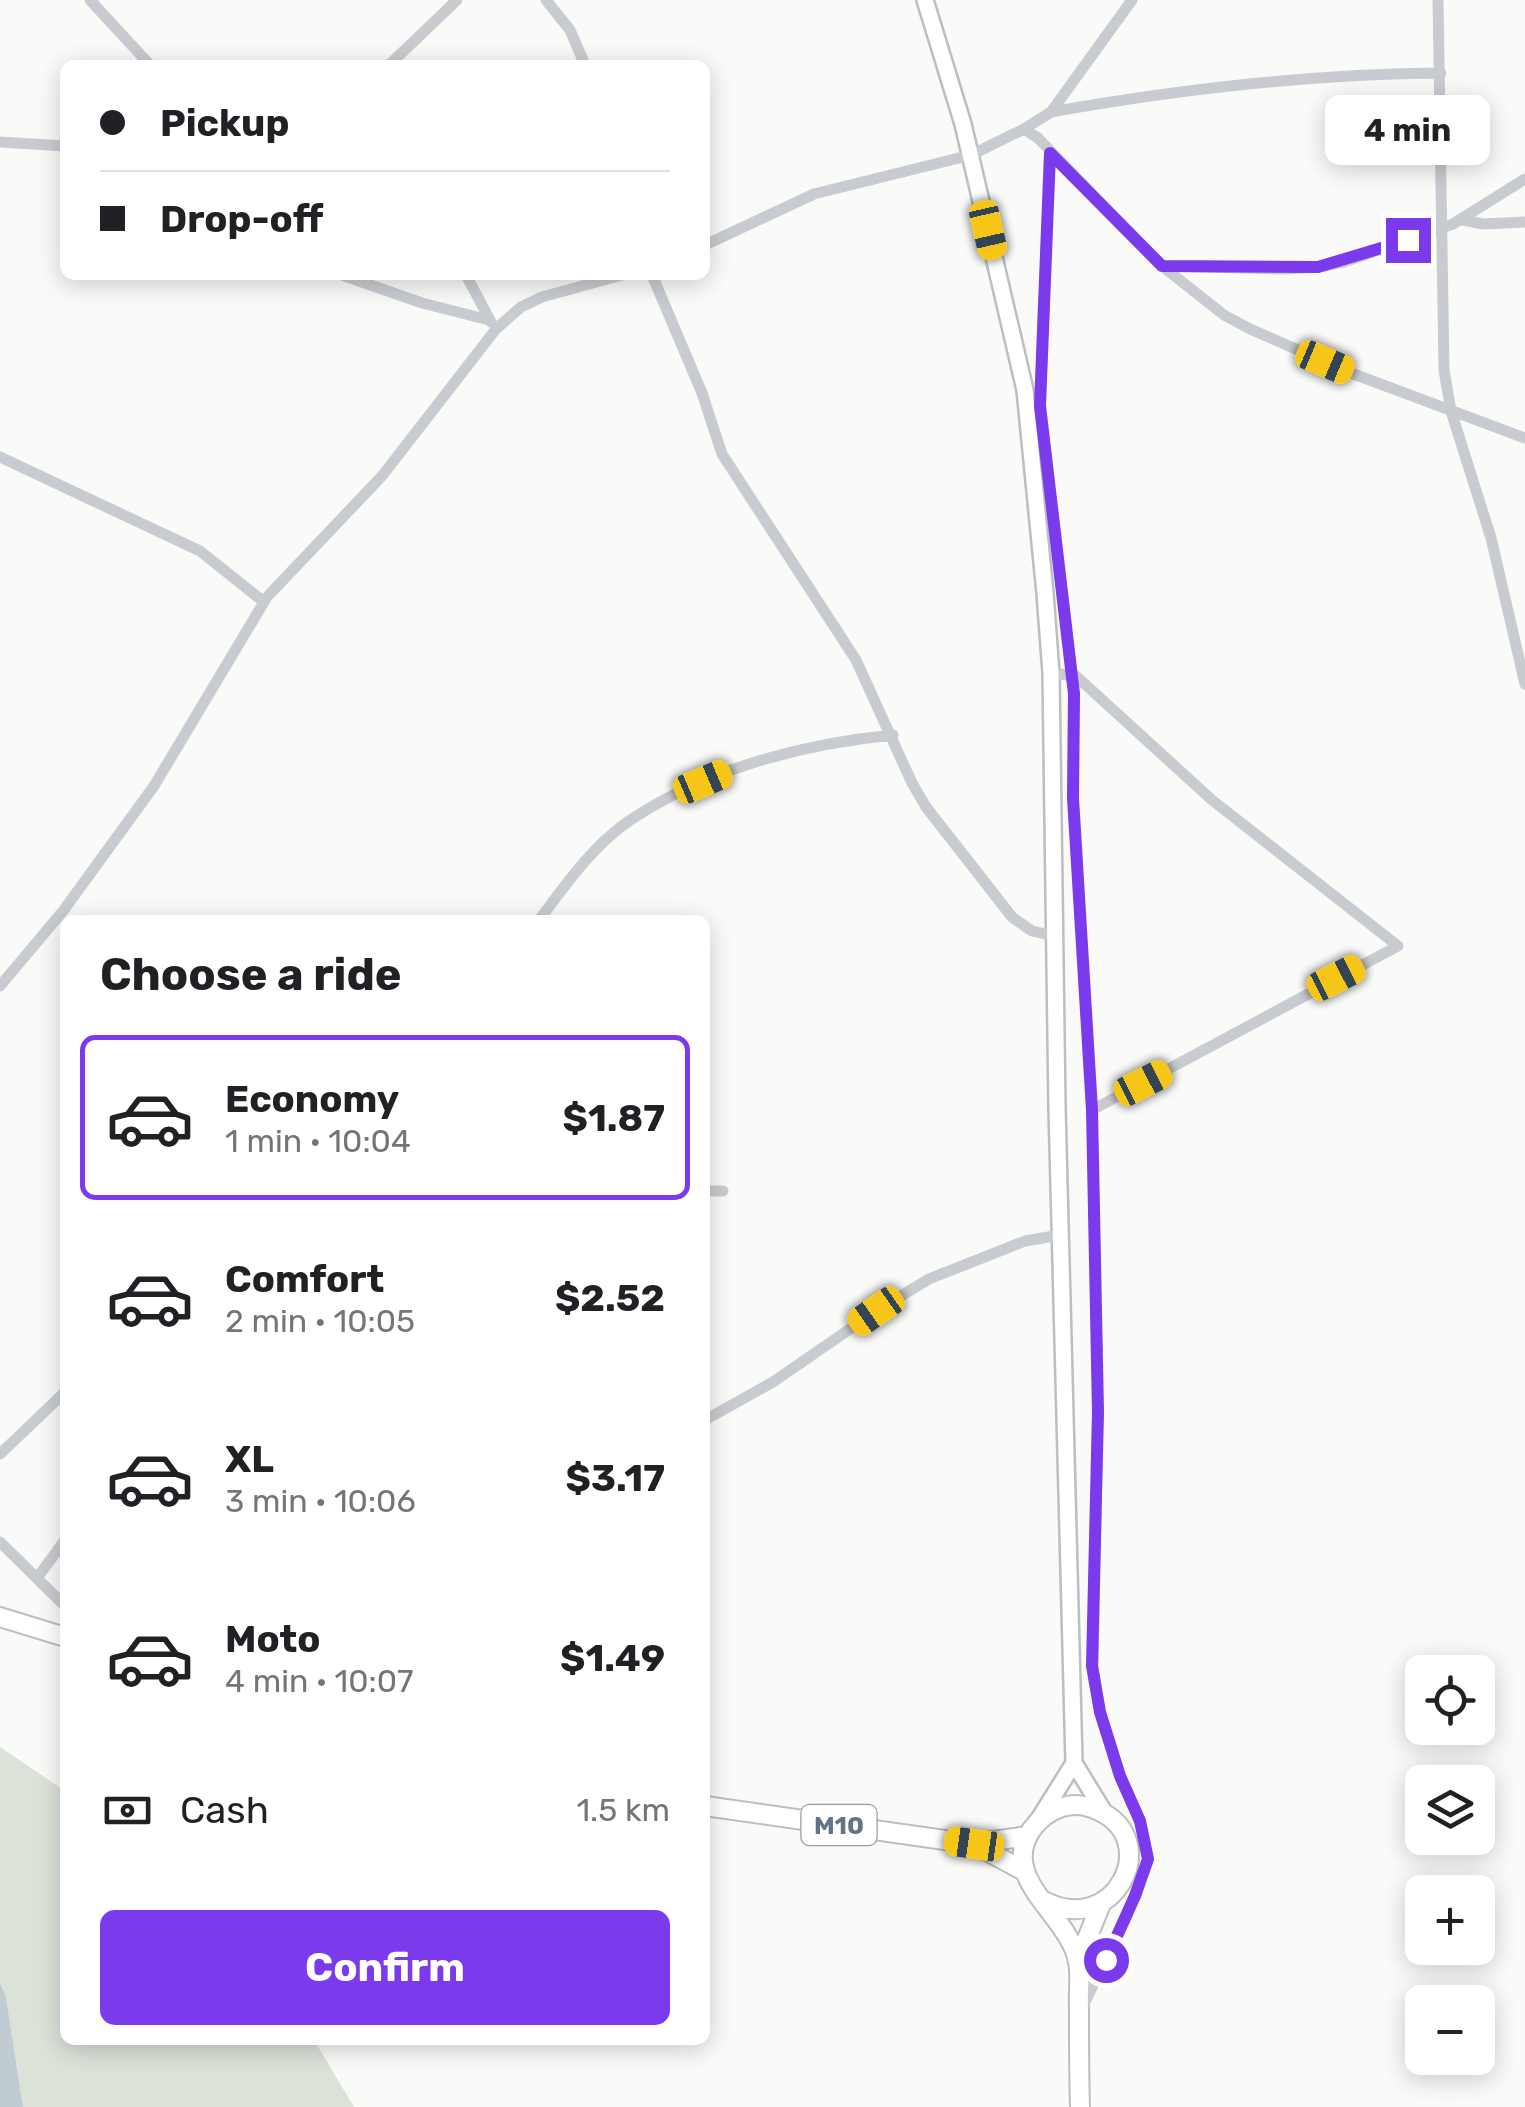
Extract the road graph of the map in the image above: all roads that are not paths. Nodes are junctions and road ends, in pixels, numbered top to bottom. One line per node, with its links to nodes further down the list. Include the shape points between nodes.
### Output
1 (90, 0): 7 (street)
2 (457, 0): 8 (street)
3 (546, 0): 9 (street)
4 (925, 0): 16 (street)
5 (1132, 0): 11 (street)
6 (1438, 0): 10 (street)
7 (145, 60)
8 (394, 60)
9 (583, 60)
10 (1441, 73): 11 (street, via 1201,87); 20 (street)
11 (1051, 112): 12 (street)
12 (1024, 130): 15 (street); 16 (street)
13 (0, 142): 14 (street)
14 (60, 146)
15 (1050, 153): 22 (street); 33 (street, via 1041,435)
16 (971, 155): 21 (street, via 814,194); 32 (street, via 1025,390)
17 (1525, 179): 18 (street)
18 (1462, 220): 19 (street); 20 (street)
19 (1525, 222)
20 (1444, 228): 22 (street, via 1318,267); 28 (street, via 1444,370)
21 (710, 244)
22 (1162, 266): 28 (street, via 1250,329)
23 (356, 280): 27 (street)
24 (469, 280): 27 (street)
25 (604, 280): 27 (street, via 542,297)
26 (654, 280): 35 (street, via 722,454 856,660)
27 (492, 325): 31 (street, via 382,476)
28 (1451, 411): 29 (street); 34 (street, via 1491,538)
29 (1525, 438)
30 (0, 457): 31 (street, via 182,541)
31 (264, 602): 36 (street, via 180,746)
32 (1050, 673): 33 (street); 39 (street)
33 (1071, 673): 41 (street); 41 (street, via 1212,800 1398,946)
34 (1525, 684)
35 (893, 735): 37 (street, via 843,740 732,770 674,794 604,842); 39 (street, via 926,806 992,893 1032,931)
36 (64, 915)
37 (543, 915)
38 (60, 919): 40 (street)
39 (1056, 936): 44 (street)
40 (0, 986)
41 (1092, 1110): 63 (street, via 1098,1412 1092,1666 1100,1712 1148,1859)
42 (710, 1191): 43 (street)
43 (723, 1191)
44 (1060, 1235): 46 (street, via 928,1279); 54 (street)
45 (60, 1397): 47 (street)
46 (710, 1417)
47 (0, 1454)
48 (0, 1542): 50 (street)
49 (60, 1547): 50 (street)
50 (37, 1578): 51 (street)
51 (60, 1601)
52 (0, 1617): 53 (main road)
53 (60, 1635)
54 (1074, 1763): 56 (street); 57 (street)
55 (710, 1807): 58 (main road, M10)
56 (1104, 1812): 57 (main road, via 1069,1805); 61 (main road, via 1124,1836 1128,1867 1114,1895)
57 (1032, 1828): 58 (main road, M10); 59 (main road)
58 (974, 1844): 59 (main road, M10)
59 (1024, 1871): 60 (main road)
60 (1044, 1901): 61 (main road, via 1072,1911); 62 (main road)
61 (1101, 1904): 62 (main road)
62 (1078, 1961): 63 (main road)
63 (1078, 2014): 64 (main road)
64 (1080, 2107)

